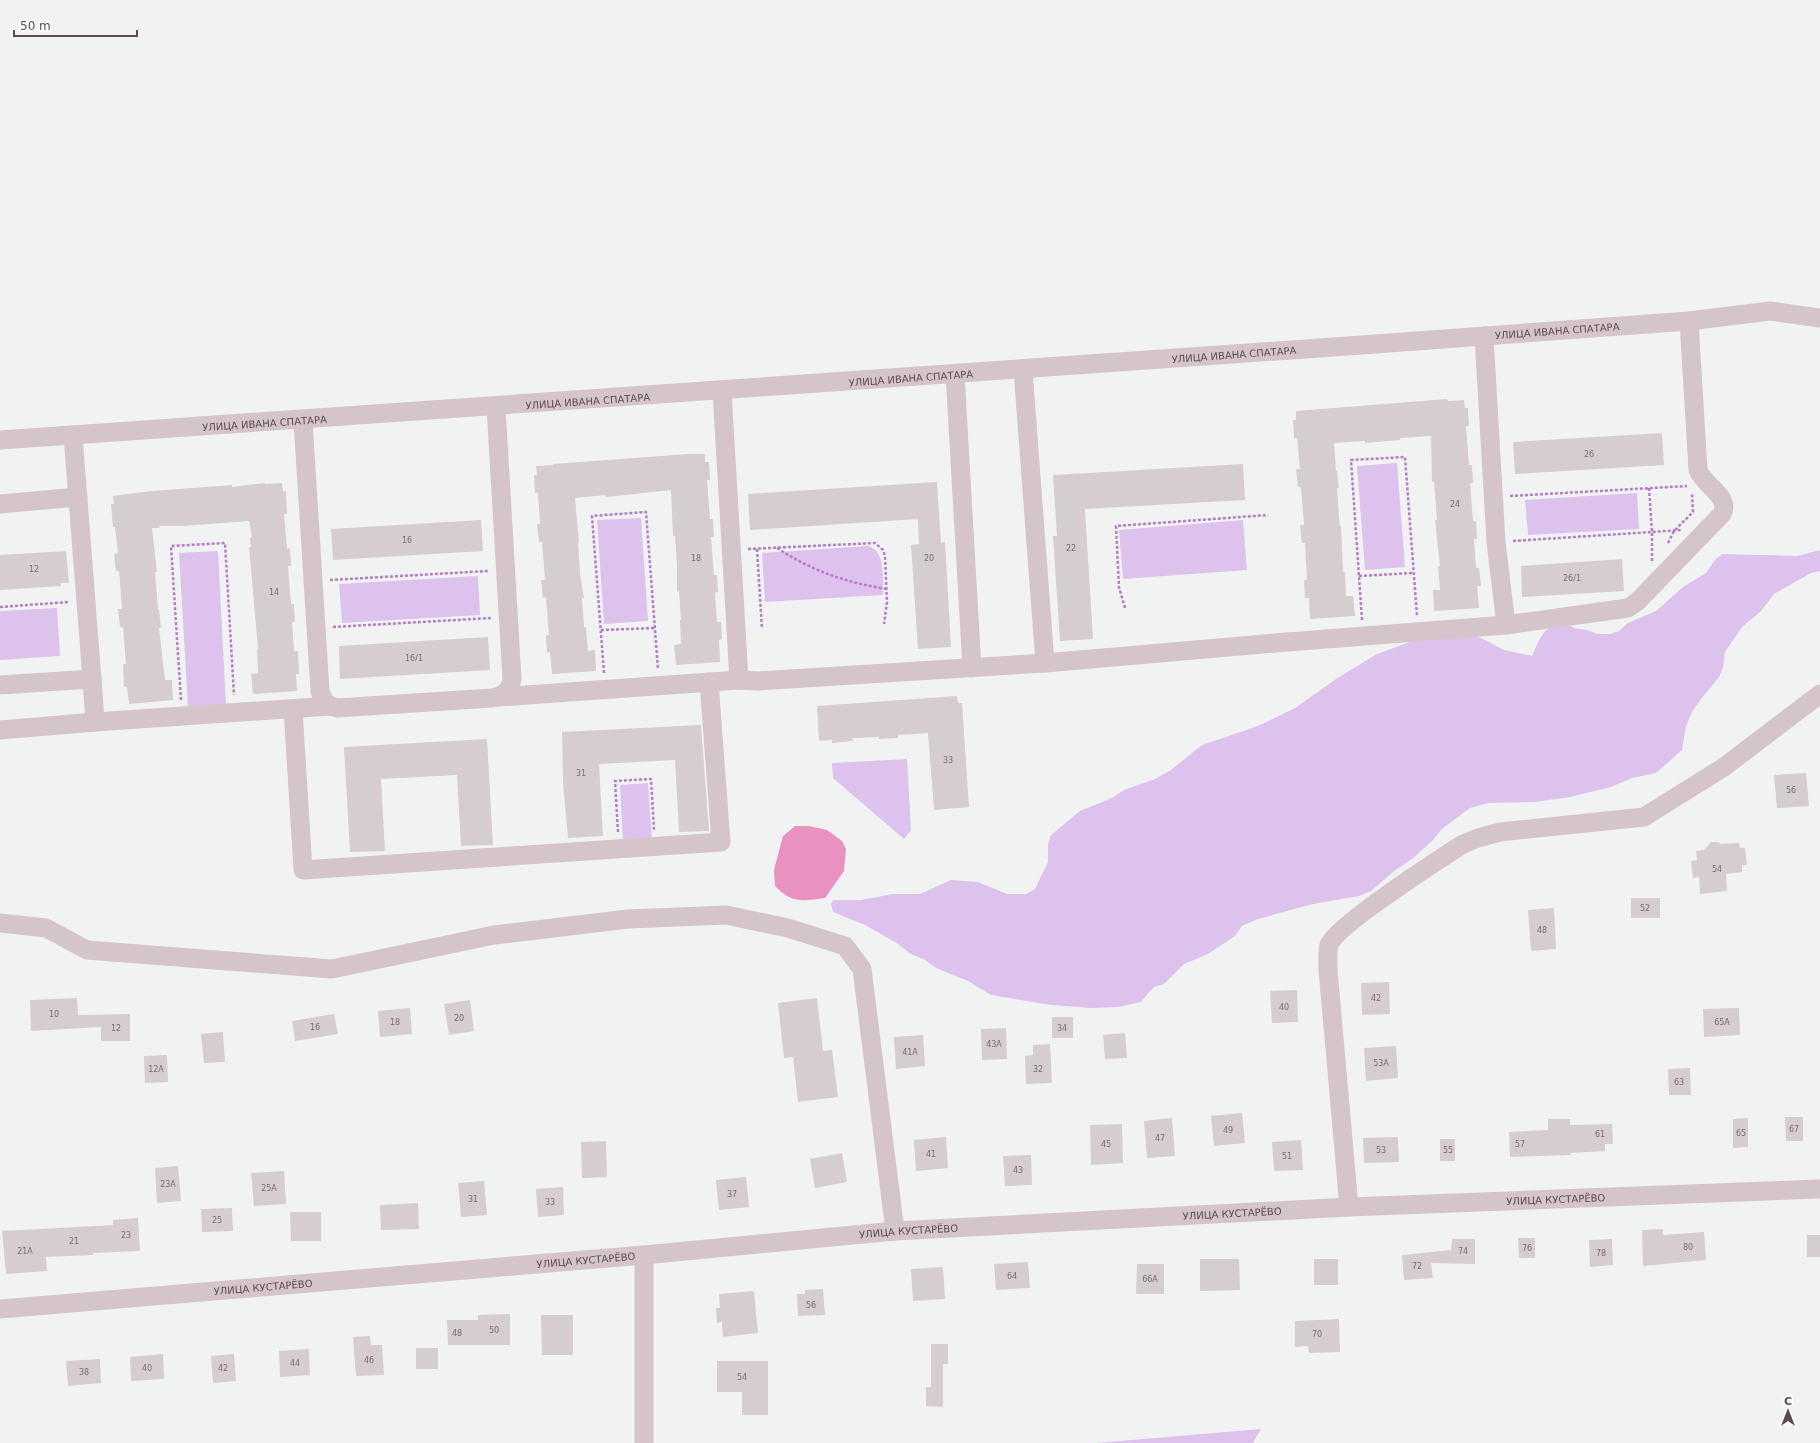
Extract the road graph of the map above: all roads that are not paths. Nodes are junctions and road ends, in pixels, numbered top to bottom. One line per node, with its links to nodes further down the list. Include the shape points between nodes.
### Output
1 (1820, 318): 2 (street, УЛИЦА ИВАНА СПАТАРА, via 1770,311)
2 (1689, 321): 3 (street, УЛИЦА ИВАНА СПАТАРА); 13 (street, via 1697,465 1700,475 1724,500 1722,514 1633,605 1622,610)
3 (1484, 336): 4 (street, УЛИЦА ИВАНА СПАТАРА); 13 (street, via 1496,542)
4 (1023, 370): 5 (street, УЛИЦА ИВАНА СПАТАРА); 14 (street)
5 (955, 374): 6 (street, УЛИЦА ИВАНА СПАТАРА); 15 (street)
6 (722, 391): 7 (street, УЛИЦА ИВАНА СПАТАРА); 17 (street)
7 (496, 407): 8 (street, УЛИЦА ИВАНА СПАТАРА); 21 (street, via 512,679 506,692)
8 (304, 421): 9 (street, УЛИЦА ИВАНА СПАТАРА); 22 (street, via 320,691 325,702)
9 (73, 436): 10 (street, УЛИЦА ИВАНА СПАТАРА); 11 (street)
10 (0, 440)
11 (78, 498): 12 (street); 16 (street)
12 (0, 504)
13 (1506, 626): 14 (street)
14 (1045, 663): 15 (street)
15 (972, 668): 17 (street)
16 (92, 679): 19 (street); 24 (street)
17 (739, 680): 18 (street)
18 (709, 682): 21 (street); 23 (street, via 721,842 303,870)
19 (0, 685)
20 (1820, 694): 28 (street, via 1724,767 1644,818 1500,832 1478,838 1463,844 1372,907 1338,934 1329,945 1328,970)
21 (499, 697): 22 (street)
22 (331, 706): 23 (street)
23 (293, 709): 24 (street)
24 (95, 722): 25 (street)
25 (0, 730)
26 (0, 923): 29 (street, via 46,928 88,950 332,969 494,934 628,919 726,915 788,928 845,946 862,969)
27 (1820, 1189): 28 (street, УЛИЦА КУСТАРЁВО)
28 (1349, 1207): 29 (street, УЛИЦА КУСТАРЁВО)
29 (895, 1231): 30 (street, УЛИЦА КУСТАРЁВО)
30 (644, 1255): 31 (street, УЛИЦА КУСТАРЁВО); 32 (street)
31 (0, 1309)
32 (644, 1443)

